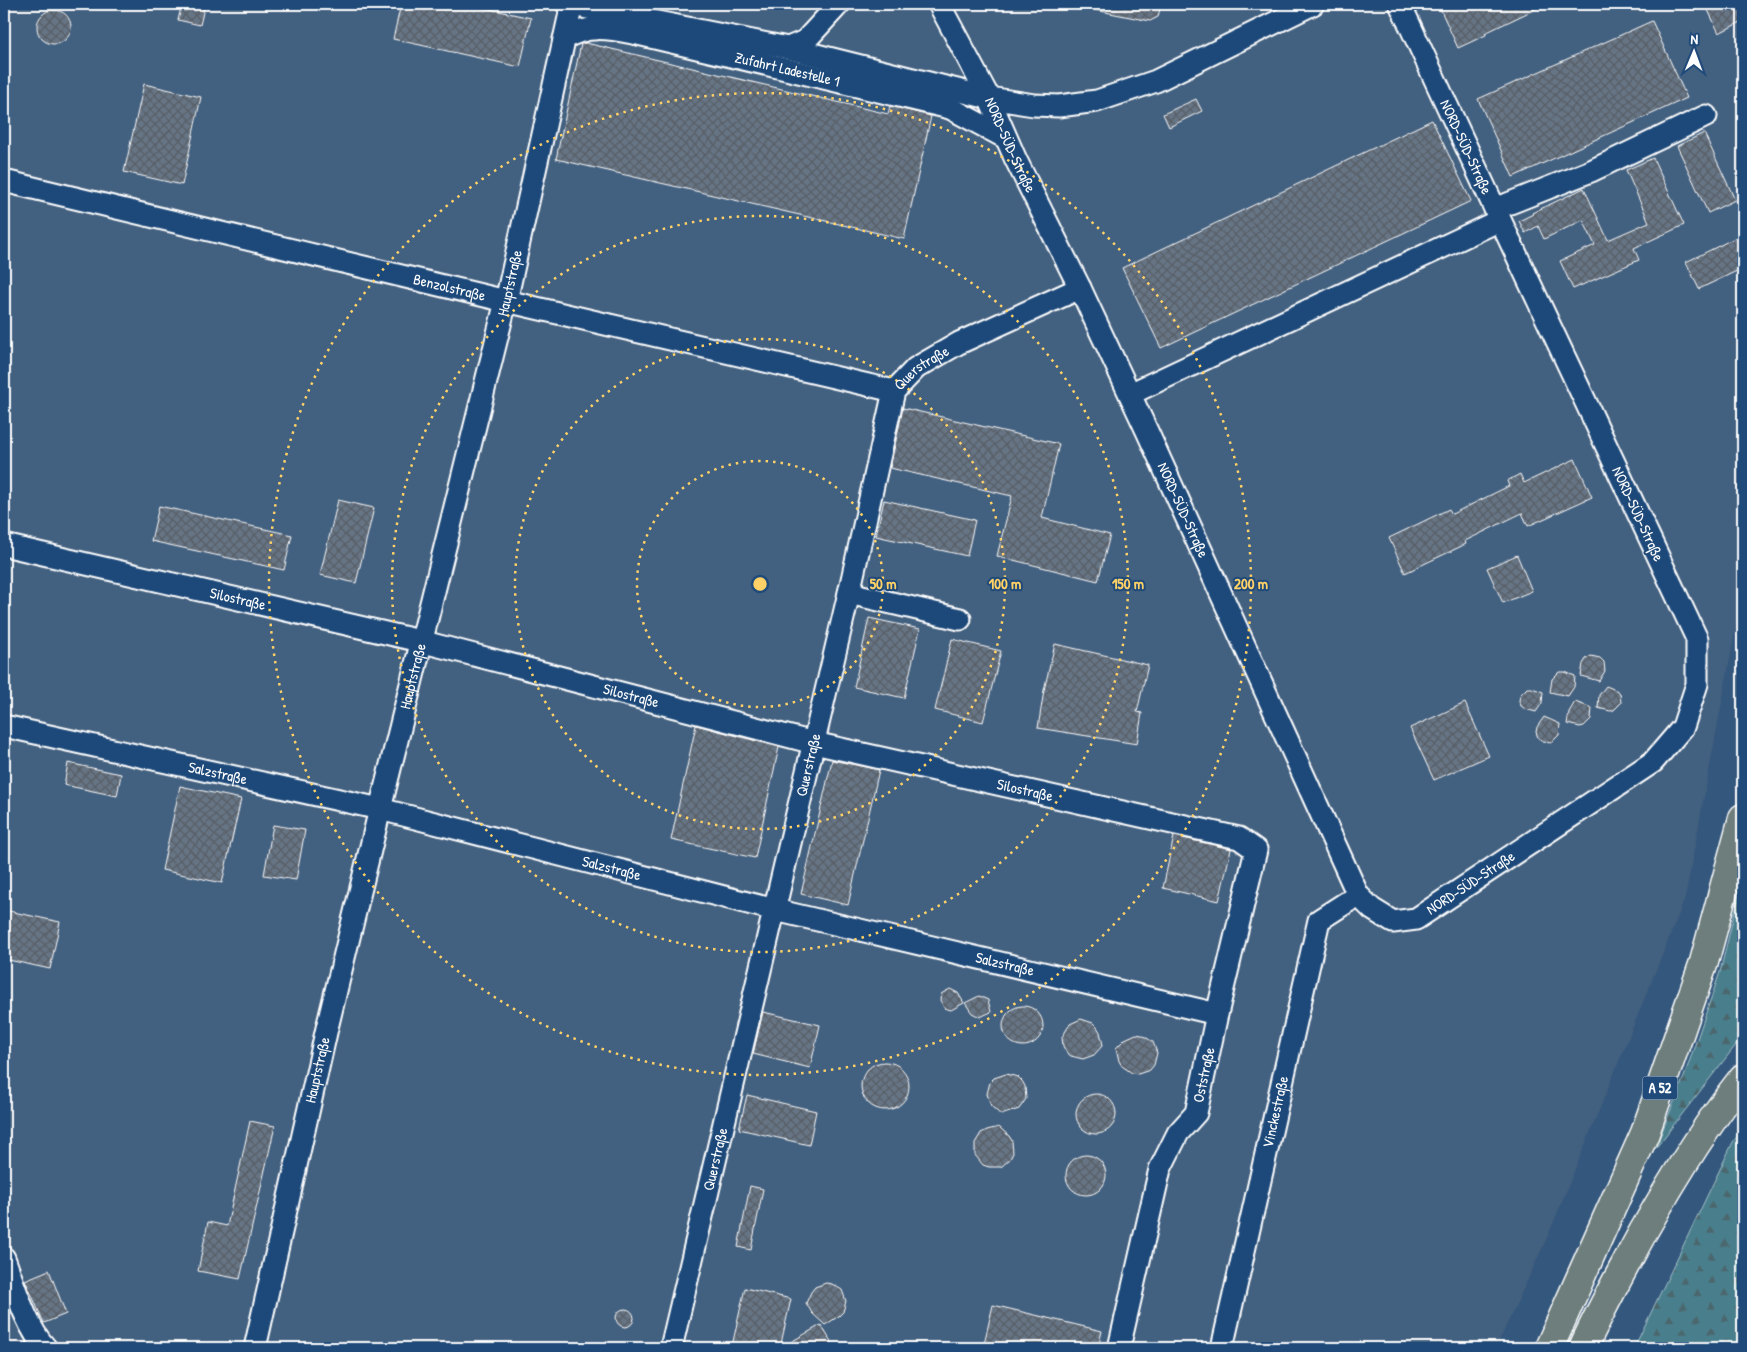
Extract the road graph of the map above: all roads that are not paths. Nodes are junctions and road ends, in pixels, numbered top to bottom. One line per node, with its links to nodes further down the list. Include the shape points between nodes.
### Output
1 (570, 4): 6 (lane, Hauptstraße); 7 (lane)
2 (839, 4): 7 (lane, via 805,41)
3 (939, 4): 8 (lane, NORD-SÜD-Straße)
4 (1313, 4): 8 (lane, via 1156,81 1097,101 1059,106)
5 (1400, 4): 12 (lane, NORD-SÜD-Straße)
6 (564, 39): 10 (lane, Zufahrt Ladestelle 1, via 586,28 611,28 638,34 950,108); 14 (lane, Hauptstraße)
7 (788, 48): 8 (lane)
8 (989, 98): 10 (lane, NORD-SÜD-Straße)
9 (1706, 116): 12 (lane)
10 (1006, 138): 13 (lane, NORD-SÜD-Straße)
11 (4, 181): 14 (lane, Benzolstraße)
12 (1497, 214): 16 (lane); 26 (lane, NORD-SÜD-Straße, via 1697,639 1697,684 1683,727 1653,762 1416,919 1393,922 1372,909)
13 (1080, 288): 15 (lane, Querstraße, via 959,343 916,368); 16 (lane, NORD-SÜD-Straße)
14 (506, 301): 15 (lane, Benzolstraße); 20 (lane, Hauptstraße)
15 (894, 390): 18 (lane, Querstraße)
16 (1130, 394): 26 (lane, NORD-SÜD-Straße)
17 (4, 545): 20 (lane, Silostraße)
18 (849, 593): 19 (lane); 22 (lane, Querstraße)
19 (960, 619)
20 (420, 641): 22 (lane, Silostraße); 23 (lane, Hauptstraße)
21 (4, 726): 23 (lane, Salzstraße)
22 (814, 742): 25 (lane, Silostraße, via 1239,838); 27 (lane, Querstraße)
23 (380, 809): 27 (lane, Salzstraße); 32 (lane, Hauptstraße)
24 (1743, 818): 36 (highway, A 52, via 1704,962 1645,1133)
25 (1256, 850): 28 (lane, Oststraße)
26 (1358, 895): 35 (lane, Vinckestraße, via 1319,920)
27 (775, 910): 28 (lane, Salzstraße); 33 (lane, Querstraße)
28 (1217, 1014): 34 (lane, Oststraße, via 1196,1113 1178,1134 1160,1169)
29 (1743, 1078): 37 (highway, via 1674,1177 1602,1306)
30 (4, 1258): 31 (lane, via 32,1328)
31 (46, 1348)
32 (255, 1348)
33 (671, 1348)
34 (1119, 1348)
35 (1222, 1348)
36 (1550, 1348)
37 (1583, 1348)

